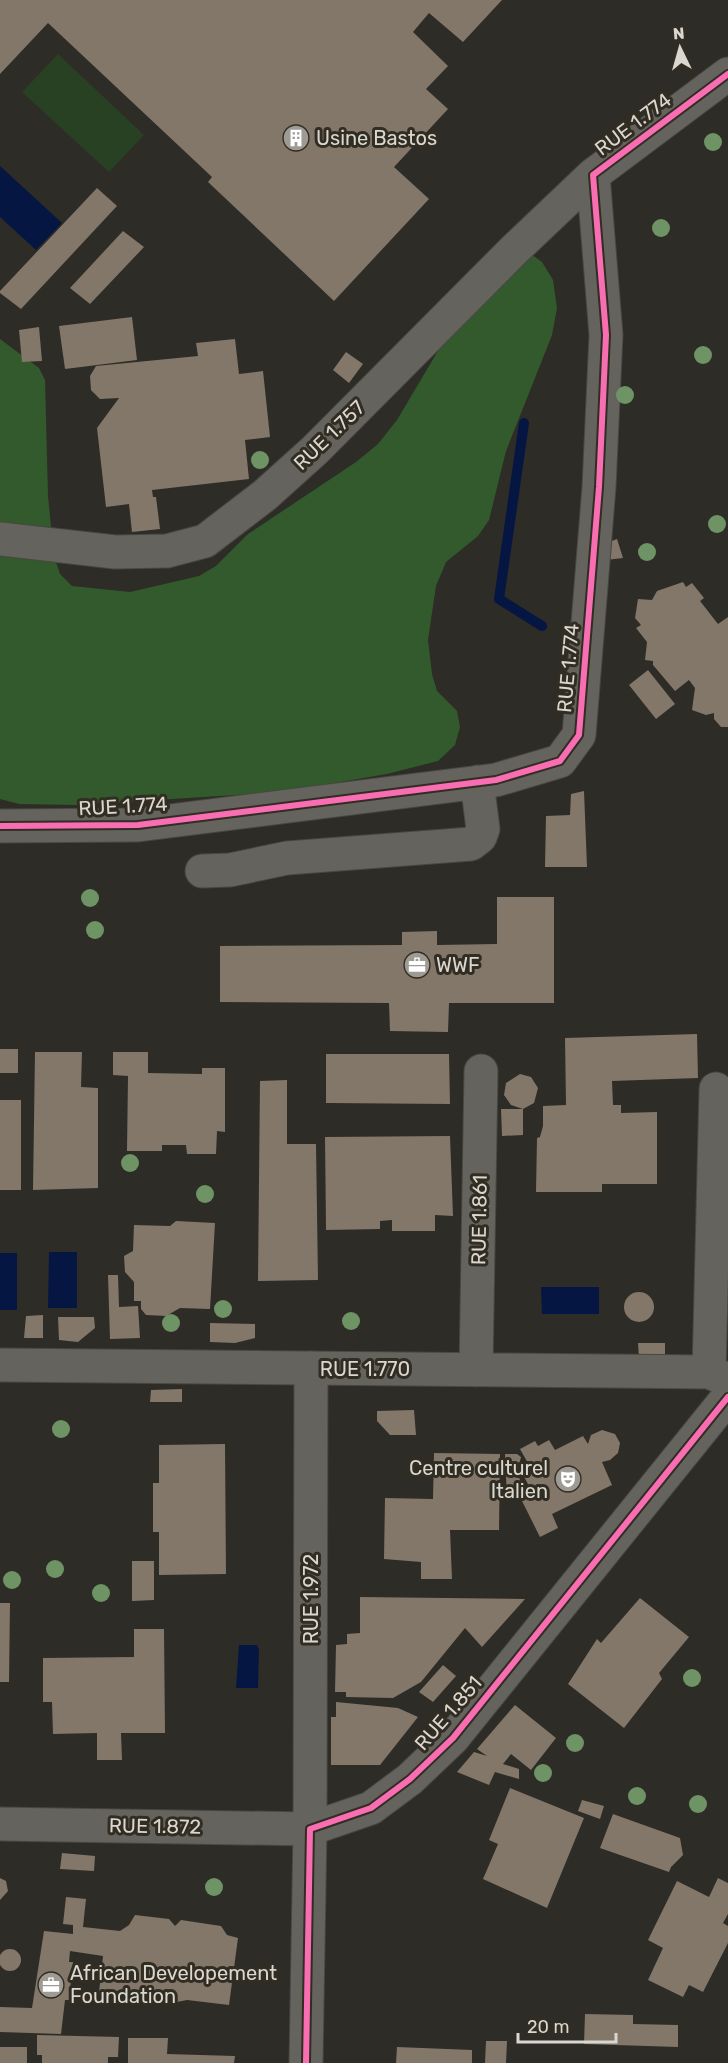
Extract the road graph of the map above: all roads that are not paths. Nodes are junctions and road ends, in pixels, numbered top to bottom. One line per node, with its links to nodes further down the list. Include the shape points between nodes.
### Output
1 (728, 74): 2 (street, RUE 1.774)
2 (593, 175): 3 (street, RUE 1.757, via 315,450 265,495 205,540 166,551 115,552); 4 (street, RUE 1.774, via 606,335 599,487 579,735 560,761)
3 (0, 539)
4 (477, 782): 5 (street, RUE 1.774, via 138,825); 6 (street, via 483,829 471,844 287,858 230,870)
5 (0, 826)
6 (202, 871)
7 (481, 1071): 11 (street, RUE 1.861)
8 (716, 1089): 12 (street)
9 (0, 1365): 10 (street, RUE 1.770)
10 (311, 1368): 11 (street, RUE 1.770); 14 (street, RUE 1.972)
11 (476, 1370): 12 (street, RUE 1.770)
12 (722, 1383): 14 (street, RUE 1.851, via 453,1738 410,1779 371,1808)
13 (0, 1824): 14 (street, RUE 1.872)
14 (310, 1829): 15 (street)
15 (306, 2063)

